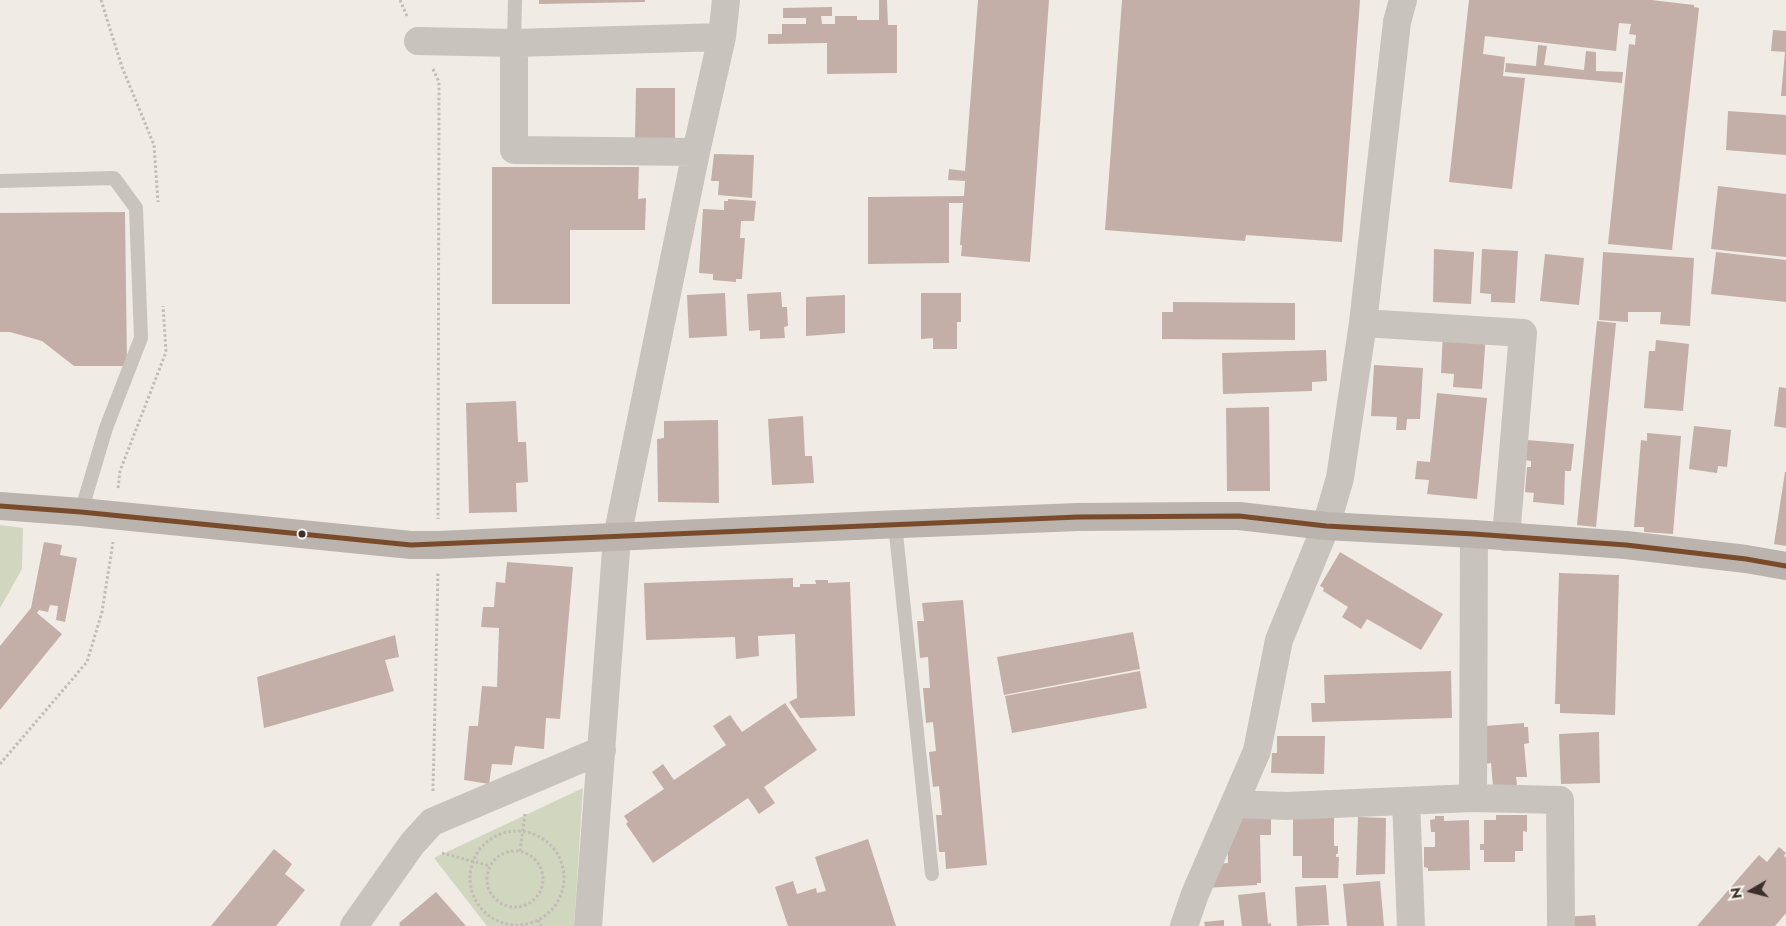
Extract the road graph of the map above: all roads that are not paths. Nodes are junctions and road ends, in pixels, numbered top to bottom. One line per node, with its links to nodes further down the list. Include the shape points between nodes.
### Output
1 (515, 0): 6 (lane)
2 (726, 0): 4 (street)
3 (1404, 0): 9 (street, via 1397,22)
4 (722, 37): 6 (street); 7 (street)
5 (418, 40): 6 (street)
6 (514, 43): 7 (street, via 514,150)
7 (696, 152): 15 (street)
8 (0, 181): 11 (lane, via 114,178 136,208 142,338 106,428)
9 (1363, 323): 13 (street, via 1340,478); 16 (street, via 1523,332)
10 (0, 506): 11 (street)
11 (80, 512): 15 (street, via 411,545)
12 (895, 524): 13 (street, via 1239,516); 15 (street); 22 (lane)
13 (1326, 526): 14 (street); 21 (street, via 1279,640 1257,751)
14 (1474, 534): 16 (street); 19 (street)
15 (617, 537): 18 (street)
16 (1506, 537): 17 (street, via 1626,545)
17 (1786, 566)
18 (602, 750): 23 (street, via 432,822 412,844); 24 (street)
19 (1473, 798): 20 (street); 27 (street, via 1560,800)
20 (1406, 801): 21 (street, via 1286,806); 26 (street)
21 (1234, 804): 25 (street)
22 (932, 874)
23 (354, 926)
24 (588, 926)
25 (1184, 926)
26 (1411, 926)
27 (1561, 926)

